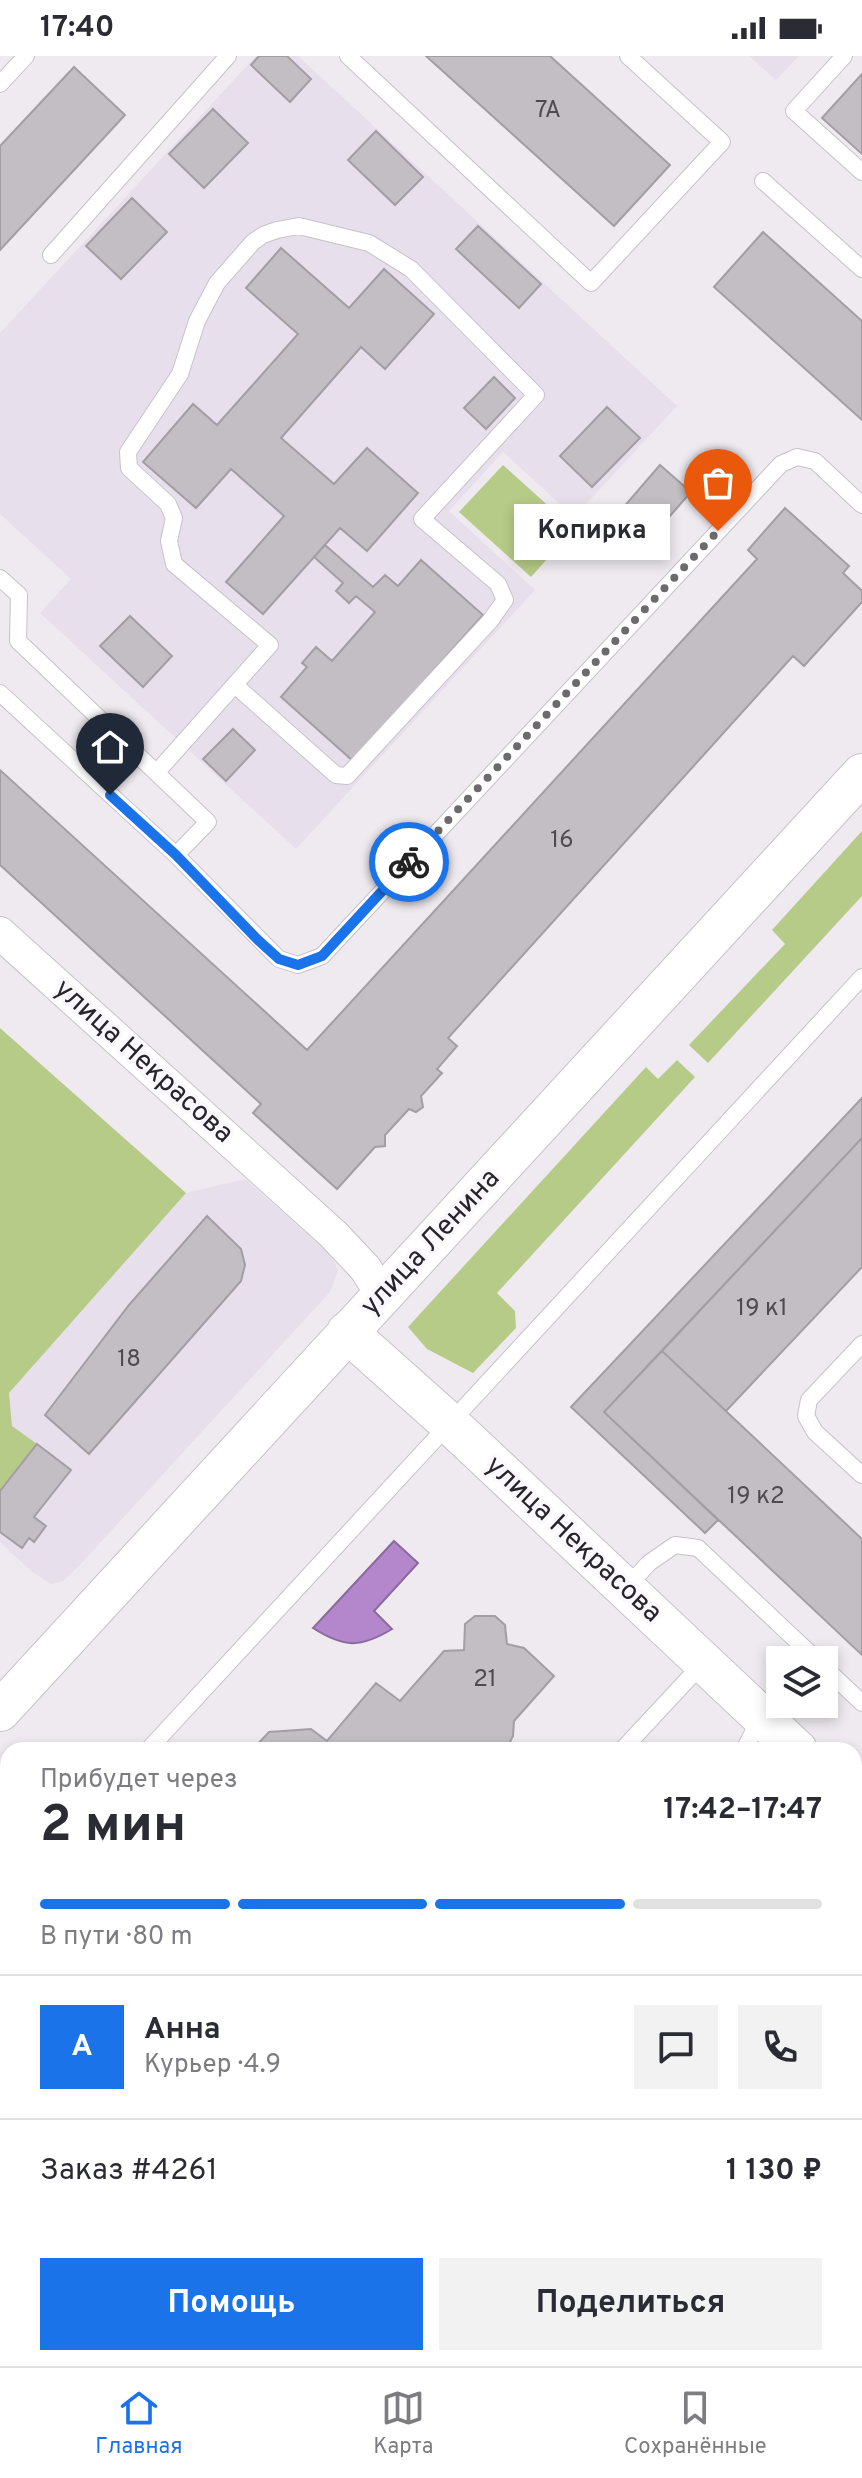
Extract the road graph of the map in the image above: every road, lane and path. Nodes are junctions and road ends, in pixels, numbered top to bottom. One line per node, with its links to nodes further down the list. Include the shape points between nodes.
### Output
1 (26, 56): 6 (lane)
2 (228, 56): 9 (lane)
3 (348, 56): 4 (lane, via 591,283 722,142)
4 (628, 56)
5 (844, 56): 7 (lane, via 794,111)
6 (0, 84)
7 (862, 172)
8 (763, 181): 10 (lane)
9 (51, 255)
10 (862, 269)
11 (862, 505): 17 (lane, via 815,461 797,457 781,464 322,956 298,965 279,959)
12 (0, 578): 15 (lane, via 19,595 18,641)
13 (235, 685): 13 (lane, via 270,645 174,564 169,541 174,518 168,504 129,468 128,452 180,374 197,321 217,283 263,235 299,226 369,243 411,269 536,395 422,519 498,584 505,600 347,776 336,775); 15 (lane)
14 (0, 693): 17 (lane)
15 (157, 772): 17 (lane, via 208,822)
16 (862, 774): 20 (street, улица Ленина)
17 (176, 855)
18 (0, 933): 20 (street, улица Некрасова, via 333,1234)
19 (862, 977): 23 (lane)
20 (383, 1296): 21 (street, улица Ленина)
21 (347, 1332): 23 (street, улица Некрасова); 30 (street, улица Ленина)
22 (862, 1344): 24 (lane, via 809,1400 806,1416 815,1432)
23 (449, 1423): 25 (street, улица Некрасова); 32 (lane)
24 (862, 1475)
25 (626, 1588): 26 (lane, via 675,1545 698,1548); 27 (street, улица Некрасова)
26 (802, 1646)
27 (705, 1661): 31 (street, улица Некрасова); 33 (lane)
28 (838, 1680): 29 (lane)
29 (862, 1703)
30 (0, 1711)
31 (753, 1733): 34 (street, улица Некрасова)
32 (155, 1742)
33 (629, 1742)
34 (776, 1742)

